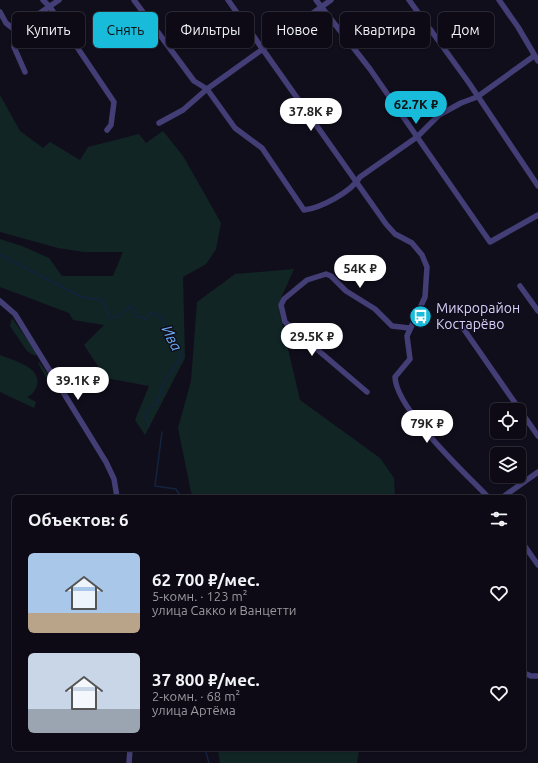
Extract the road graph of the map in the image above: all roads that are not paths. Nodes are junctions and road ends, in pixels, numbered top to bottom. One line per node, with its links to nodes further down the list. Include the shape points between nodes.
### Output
1 (43, 0): 9 (street)
2 (59, 0): 9 (street)
3 (134, 0): 18 (street, via 194,81)
4 (228, 0): 15 (street)
5 (316, 0): 10 (street)
6 (331, 0): 10 (street)
7 (409, 0): 19 (street)
8 (499, 0): 16 (street)
9 (50, 7): 12 (street); 21 (street, via 114,102 111,125)
10 (321, 7): 15 (street); 22 (street, via 370,69)
11 (0, 12): 13 (street)
12 (42, 12)
13 (12, 28)
14 (14, 48): 17 (street)
15 (263, 50): 18 (street); 23 (street)
16 (536, 58): 19 (street)
17 (25, 72)
18 (207, 89): 20 (street, via 183,110); 23 (street, via 235,128 262,148 304,210 314,209 328,202)
19 (477, 97): 22 (street, via 439,115); 24 (street)
20 (159, 123)
21 (107, 130)
22 (417, 136): 23 (street, via 360,177); 25 (street, via 490,242)
23 (357, 182): 29 (street, via 386,224 395,234 412,243 422,255 427,267 425,297)
24 (538, 186)
25 (538, 214)
26 (520, 286): 28 (street)
27 (0, 301): 34 (street, via 15,314 106,462 114,479)
28 (538, 311)
29 (409, 328): 31 (street, via 392,326 375,309 346,291 326,274 306,280 284,299 281,305 285,322); 35 (street, via 407,336 410,359 395,377 395,385 425,430)
30 (463, 328): 32 (street)
31 (367, 392)
32 (538, 436)
33 (538, 472): 36 (street)
34 (117, 495)
35 (486, 495)
36 (506, 495)
37 (526, 548): 38 (street)
38 (538, 565)
39 (526, 674): 40 (street)
40 (538, 676)
41 (130, 751): 42 (street)
42 (129, 763)

